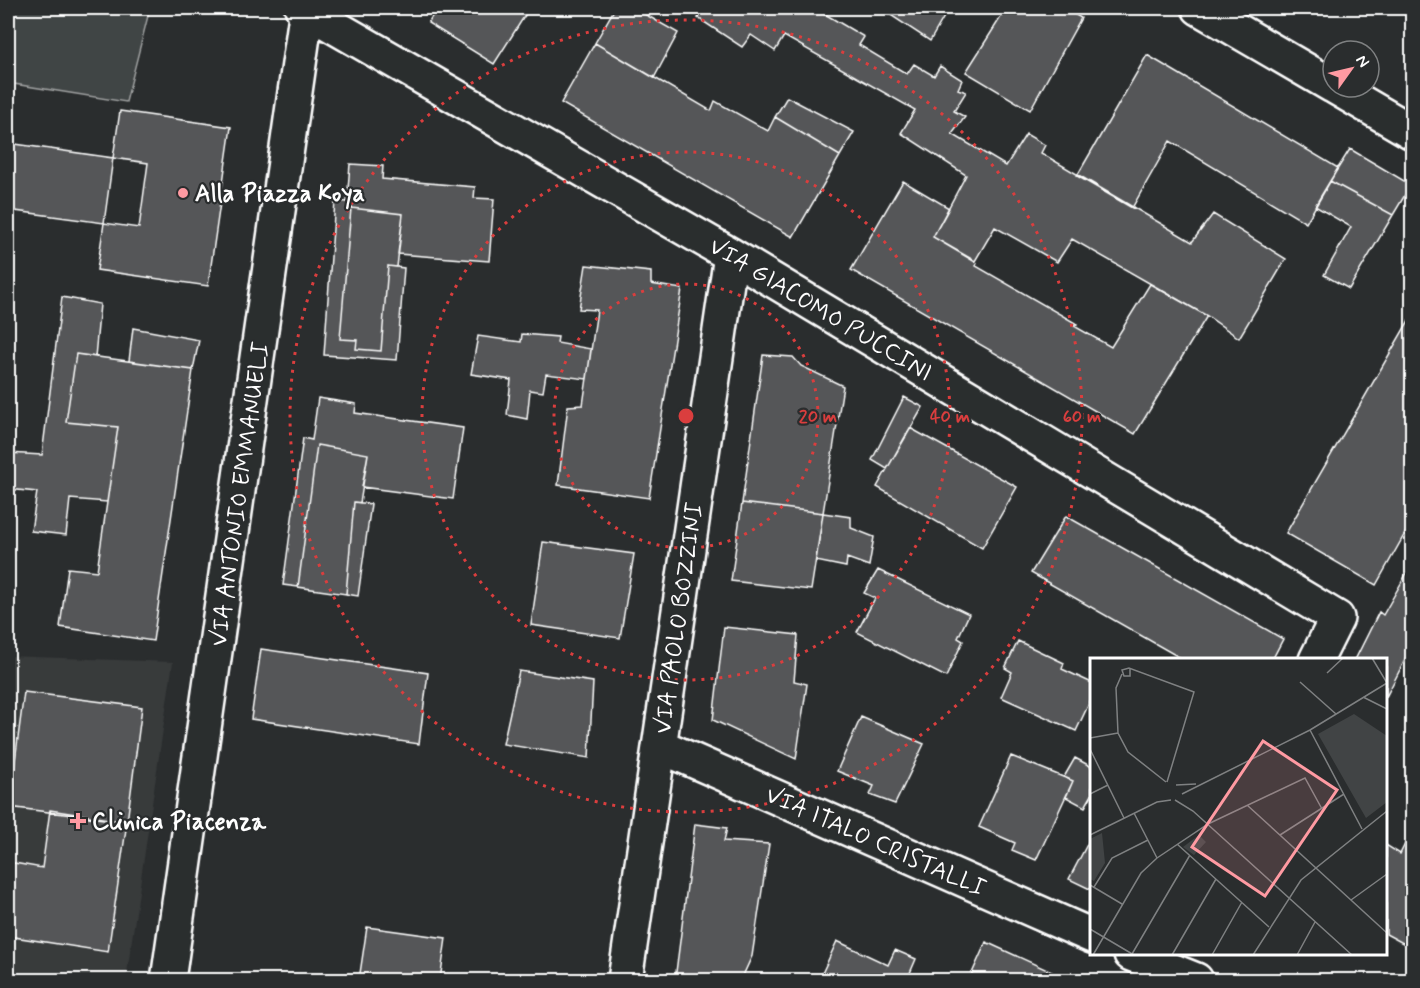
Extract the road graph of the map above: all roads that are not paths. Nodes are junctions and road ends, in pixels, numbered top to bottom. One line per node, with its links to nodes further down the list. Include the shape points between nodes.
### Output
1 (305, 8): 6 (street, VIA GIACOMO PUCCINI); 12 (street, VIA ANTONIO EMMANUELI, via 273,257)
2 (1199, 8): 3 (street)
3 (1321, 78)
4 (1356, 99): 5 (street)
5 (1413, 132)
6 (731, 255): 7 (street, VIA GIACOMO PUCCINI, via 1337,618); 8 (street, VIA PAOLO BOZZINI)
7 (1317, 658)
8 (660, 746): 9 (street, VIA ITALO CRISTALLI); 13 (street, VIA PAOLO BOZZINI)
9 (1090, 935)
10 (1136, 955): 11 (street)
11 (1164, 960): 14 (street)
12 (168, 981)
13 (625, 981)
14 (1196, 981)

